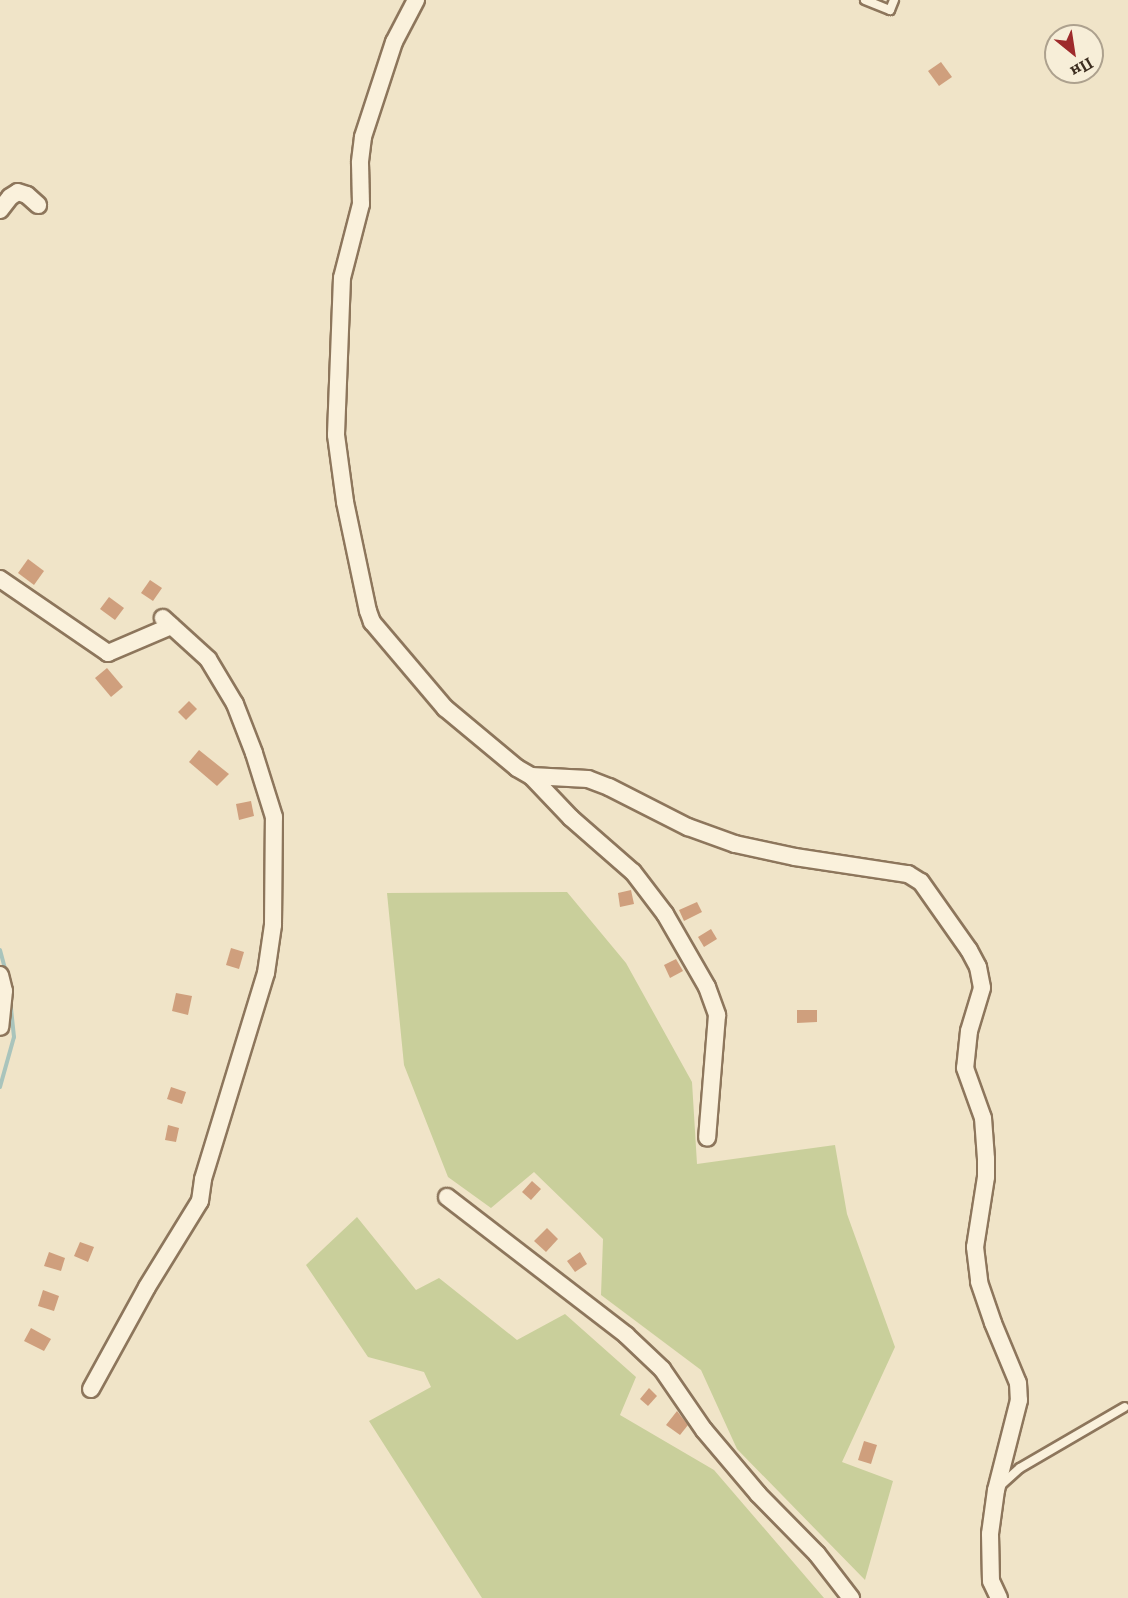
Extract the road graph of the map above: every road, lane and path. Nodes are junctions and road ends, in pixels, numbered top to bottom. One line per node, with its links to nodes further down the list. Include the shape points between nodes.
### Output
1 (416, 0): 7 (street, via 394,42 363,137 362,204 342,278 336,435 345,502 360,585 372,622 445,708)
2 (866, 0): 3 (lane, via 890,10)
3 (894, 0)
4 (38, 205): 5 (street, via 18,192)
5 (0, 210)
6 (0, 579): 12 (street, via 108,653 167,622 208,659 235,704 274,817 273,925 266,973 200,1200)
7 (531, 776): 10 (street, via 571,818 633,872 665,914 707,987 717,1015); 14 (street, via 588,779 688,827 735,844 908,874 921,882 969,950 978,967 981,988 965,1051 965,1068 983,1118 986,1142 986,1177 975,1247 979,1282 1018,1383 1019,1400)
8 (0, 975): 9 (street, via 4,991)
9 (0, 1027)
10 (707, 1138)
11 (447, 1197): 15 (street, via 626,1335 662,1369 704,1430 758,1494 817,1554)
12 (91, 1389)
13 (1125, 1407): 14 (lane, via 1020,1468)
14 (996, 1490): 16 (street, via 989,1562 991,1581)
15 (851, 1598)
16 (999, 1598)

